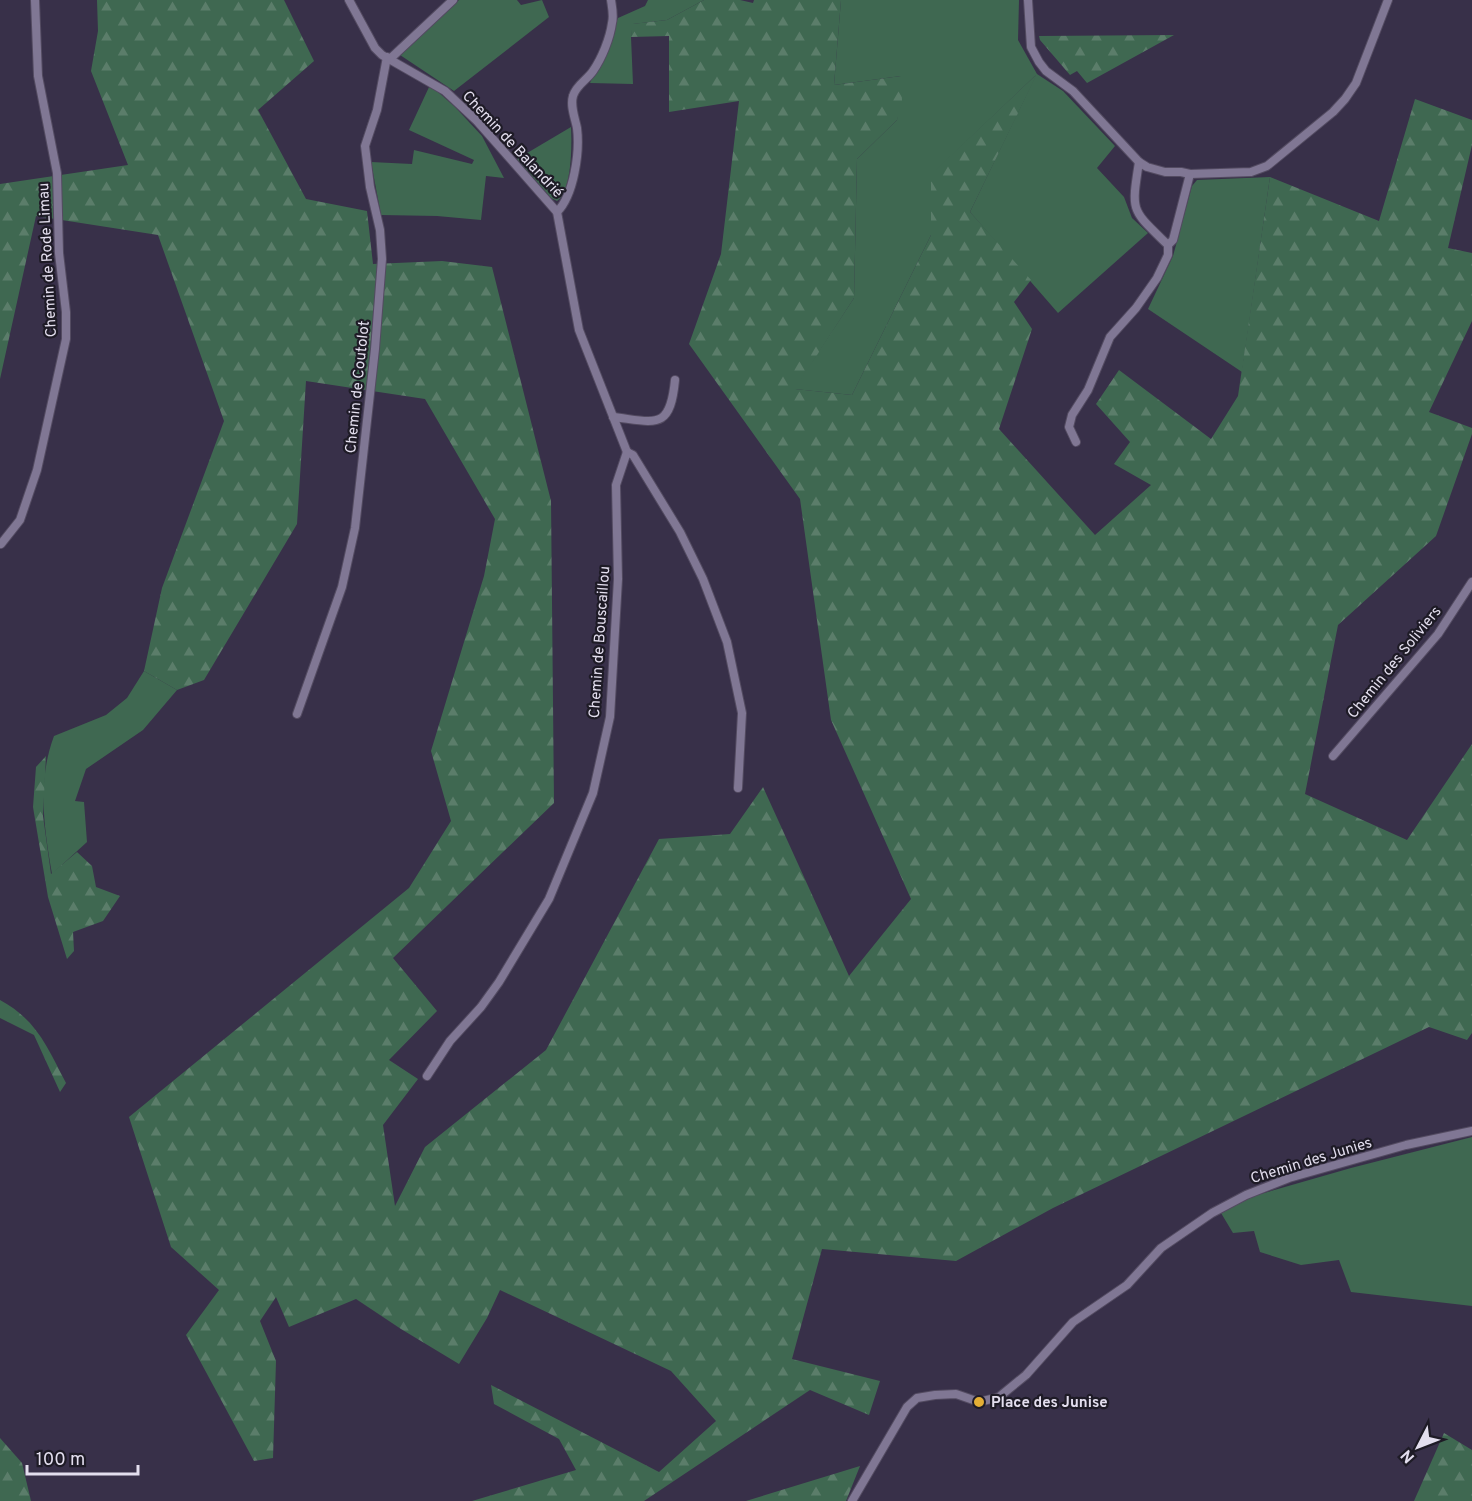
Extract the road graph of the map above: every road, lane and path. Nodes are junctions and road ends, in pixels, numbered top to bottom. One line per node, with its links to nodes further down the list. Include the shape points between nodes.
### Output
1 (35, 0): 16 (street, Chemin de Rode Limau, via 38,76 57,173 66,339 37,470 20,520)
2 (349, 0): 7 (street, Chemin de Balandrié, via 375,48)
3 (453, 0): 7 (street)
4 (611, 0): 10 (street, via 613,22 605,45 593,71 573,94 578,145 569,189)
5 (1028, 0): 8 (street, via 1031,47 1039,62 1073,91)
6 (1388, 0): 9 (street, via 1356,83 1332,112 1267,166 1251,172)
7 (389, 58): 10 (street, Chemin de Balandrié, via 445,91 477,121); 18 (street, Chemin de Coutolot, via 365,146 382,259 355,528 342,587)
8 (1139, 162): 9 (street, via 1165,172); 11 (street, via 1136,212)
9 (1190, 174): 11 (street, via 1173,240)
10 (557, 212): 13 (street, Chemin de Balandrié, via 579,330)
11 (1168, 245): 14 (street, via 1158,278 1110,338 1088,390 1072,415 1069,427)
12 (675, 380): 13 (street, via 674,398 661,419 655,422)
13 (614, 417): 15 (street, Chemin de Balandrié)
14 (1076, 442)
15 (627, 452): 20 (street, Chemin de Balandrié, via 633,455 680,532 727,642 742,713); 21 (street, Chemin de Bouscaillou, via 616,485 618,579 610,717 593,793 549,899 499,982 450,1041)
16 (1, 544)
17 (1472, 582): 19 (street, Chemin des Soliviers, via 1438,634)
18 (297, 714)
19 (1333, 756)
20 (738, 788)
21 (427, 1076)
22 (1472, 1131): 23 (street, Chemin des Junies, via 1289,1178 1212,1213 1161,1248 1127,1285 1073,1322 1026,1375 999,1397 979,1402 956,1394 917,1398 907,1407)
23 (852, 1501)

